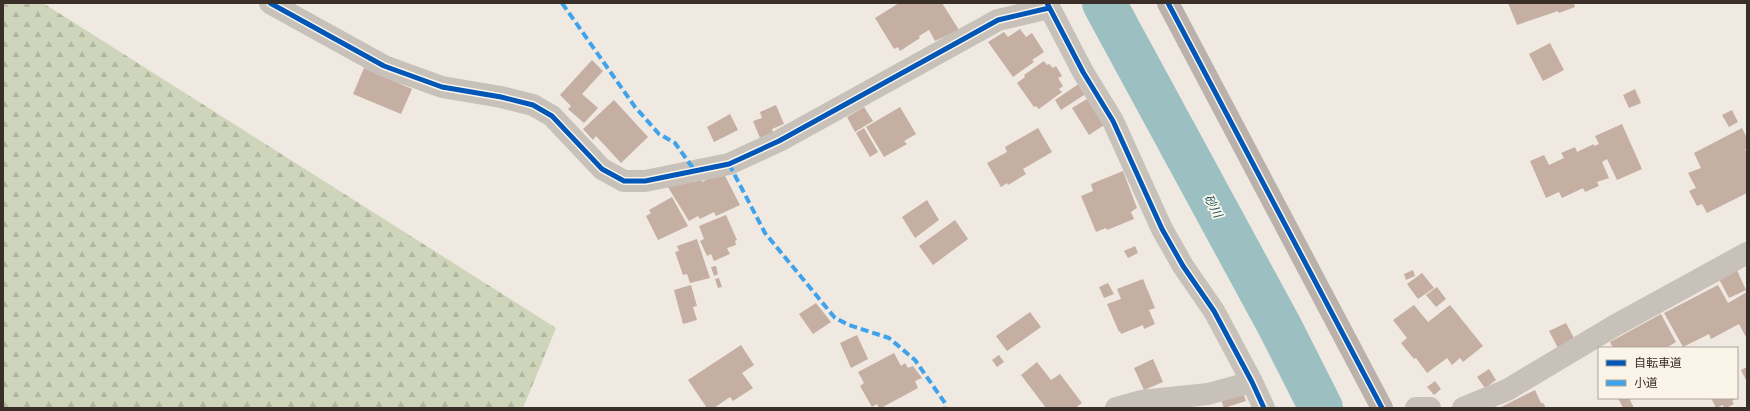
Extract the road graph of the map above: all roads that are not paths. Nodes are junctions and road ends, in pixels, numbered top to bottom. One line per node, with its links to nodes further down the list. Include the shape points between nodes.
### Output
1 (270, 3): 3 (street, via 384,66 442,87 533,105 552,116 602,169 624,181 645,181 729,164 779,140 998,20)
2 (1168, 3): 8 (street)
3 (1048, 5): 5 (street, via 1083,72 1113,121 1162,229 1214,311)
4 (1747, 253): 11 (street, via 1614,326 1508,390)
5 (1252, 382): 6 (street, via 1208,394 1141,401); 7 (street)
6 (1116, 408)
7 (1264, 408)
8 (1382, 408)
9 (1416, 408): 10 (street)
10 (1430, 408)
11 (1463, 408)

